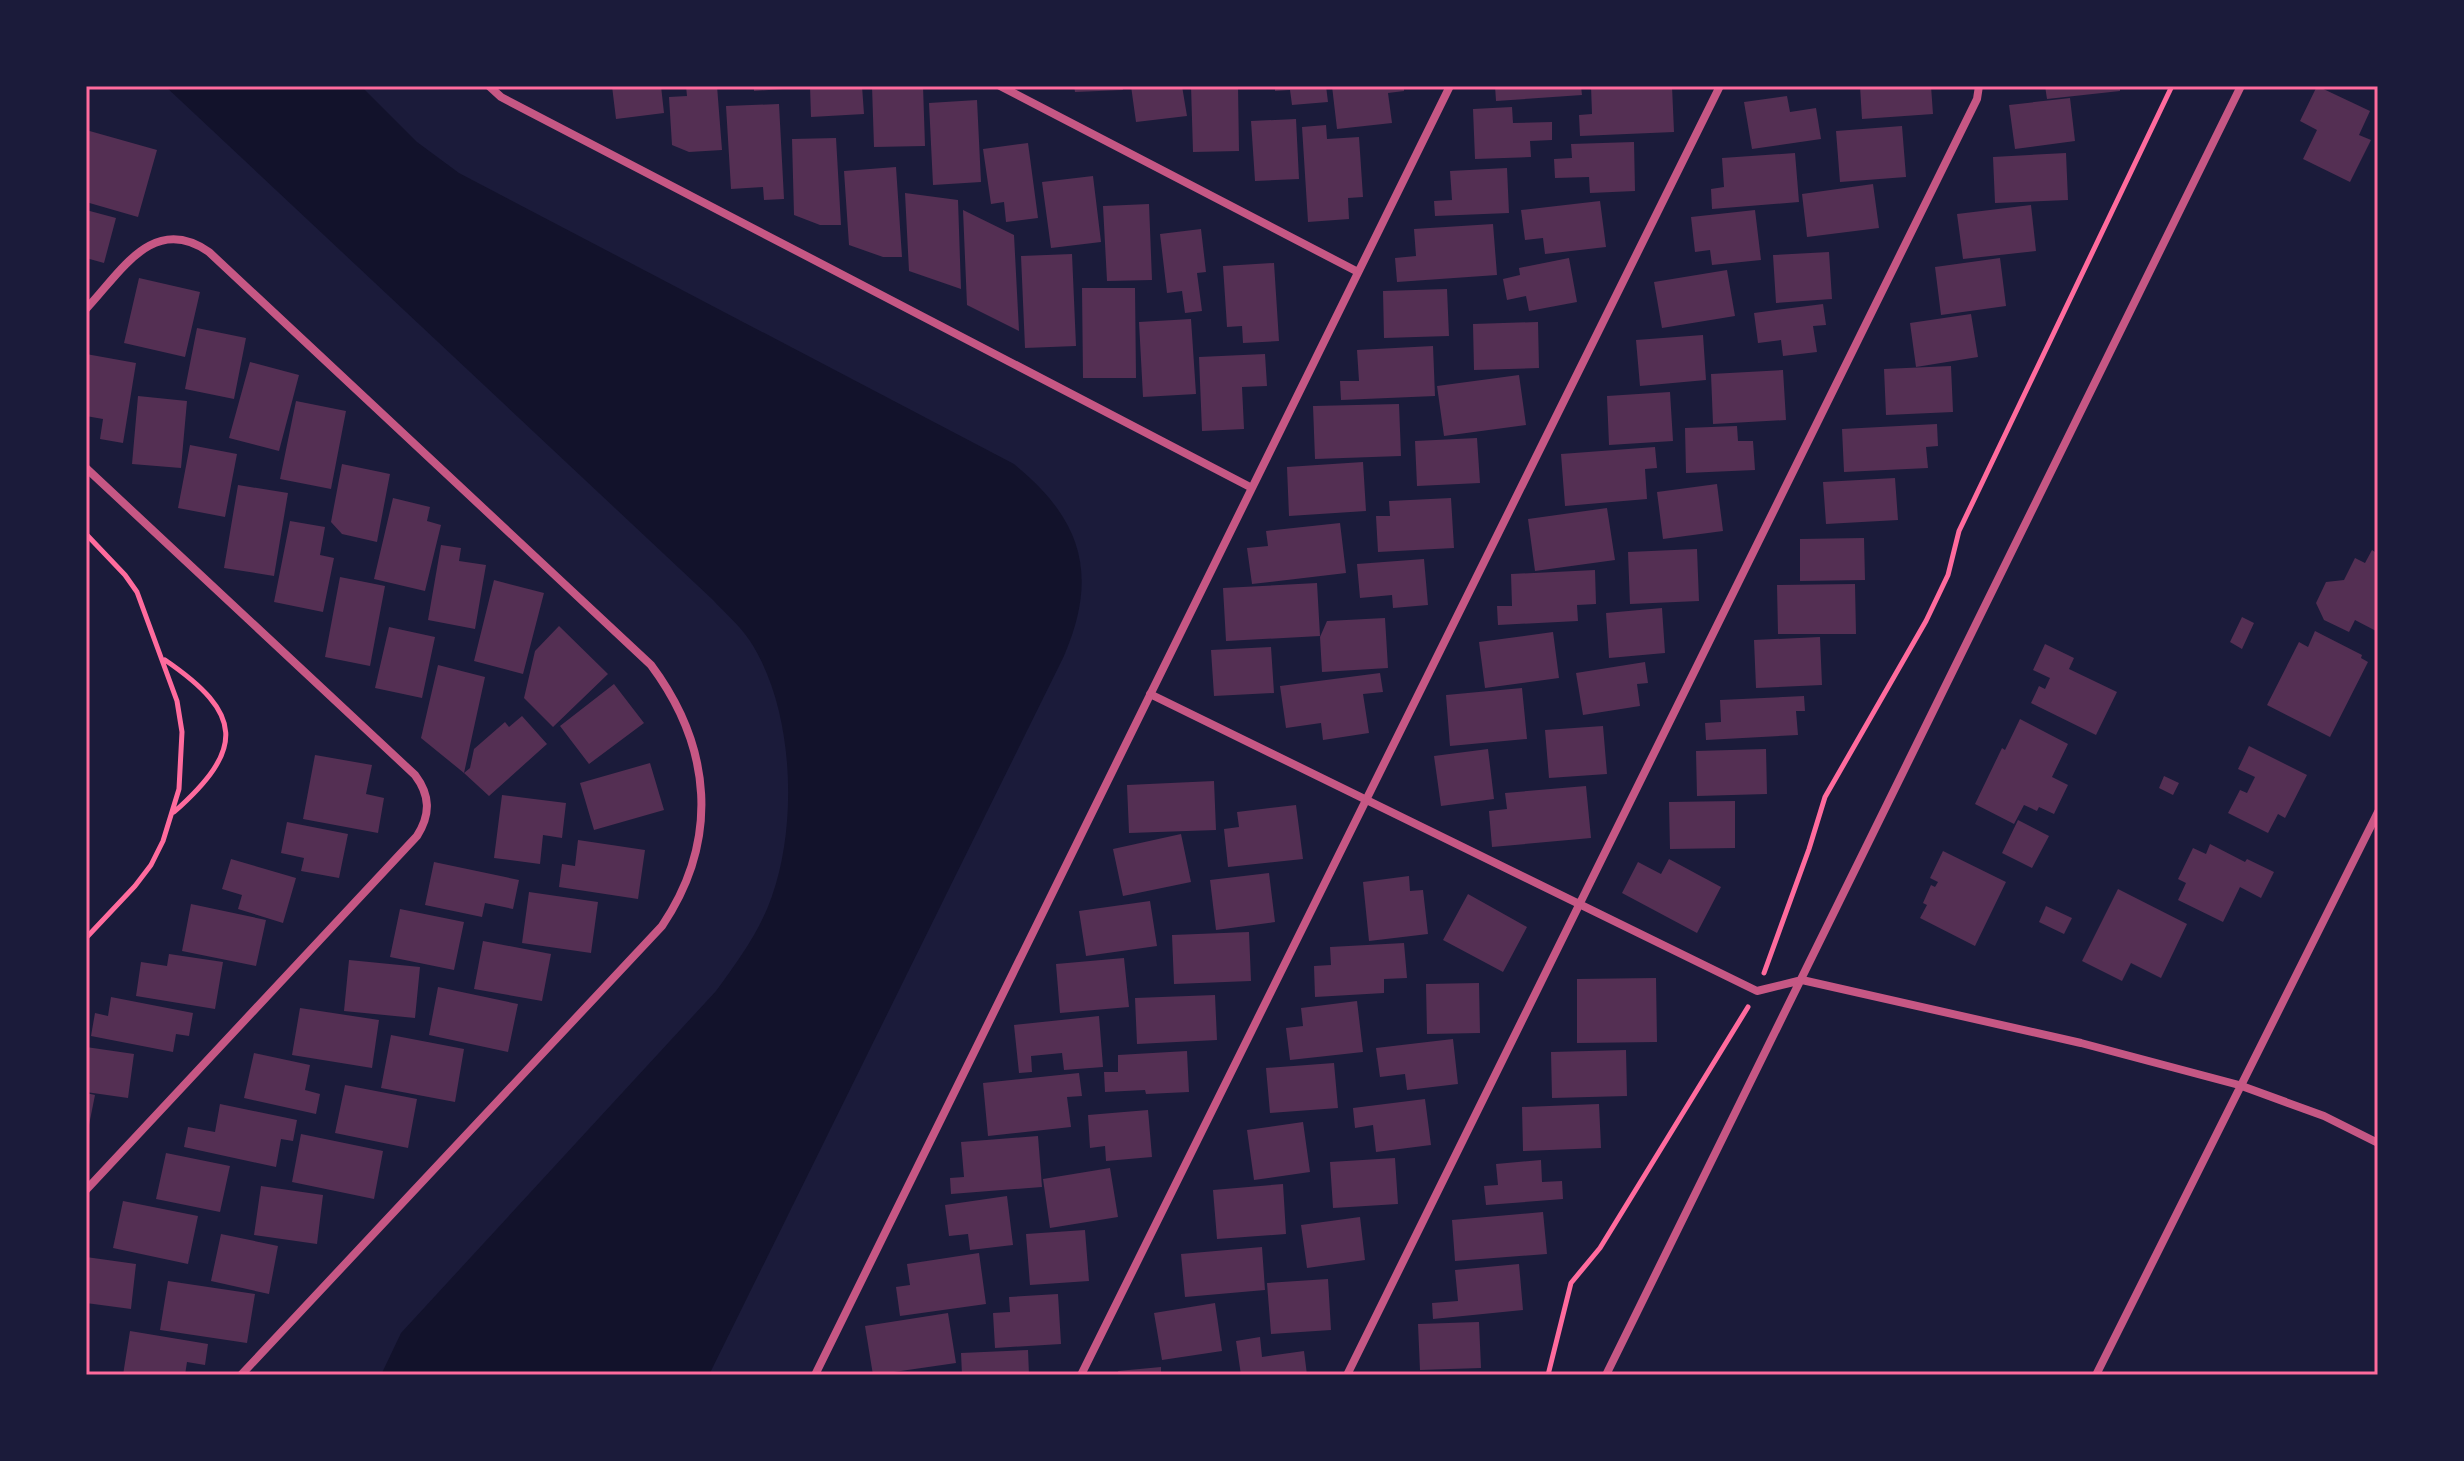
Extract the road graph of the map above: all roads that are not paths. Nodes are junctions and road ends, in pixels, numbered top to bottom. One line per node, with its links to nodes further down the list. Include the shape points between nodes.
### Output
1 (489, 86): 10 (street, via 501,97)
2 (1000, 86): 7 (street)
3 (1450, 86): 7 (street)
4 (1720, 86): 12 (street)
5 (1979, 86): 14 (street)
6 (2241, 86): 15 (street)
7 (1358, 272): 10 (street)
8 (86, 309): 19 (street, via 143,249 159,240 181,237 209,252 651,665 685,721 701,789 697,850 662,926)
9 (86, 468): 18 (street, via 415,775 428,806 417,836)
10 (1252, 488): 11 (street)
11 (1150, 694): 12 (street); 20 (street)
12 (1364, 801): 14 (street); 21 (street)
13 (2378, 812): 16 (street)
14 (1579, 906): 15 (street, via 1757,991); 22 (street)
15 (1802, 980): 16 (street); 23 (street)
16 (2239, 1085): 17 (street, via 2324,1116); 24 (street)
17 (2378, 1143)
18 (86, 1190)
19 (241, 1375)
20 (815, 1375)
21 (1081, 1375)
22 (1347, 1375)
23 (1606, 1375)
24 (2096, 1375)

